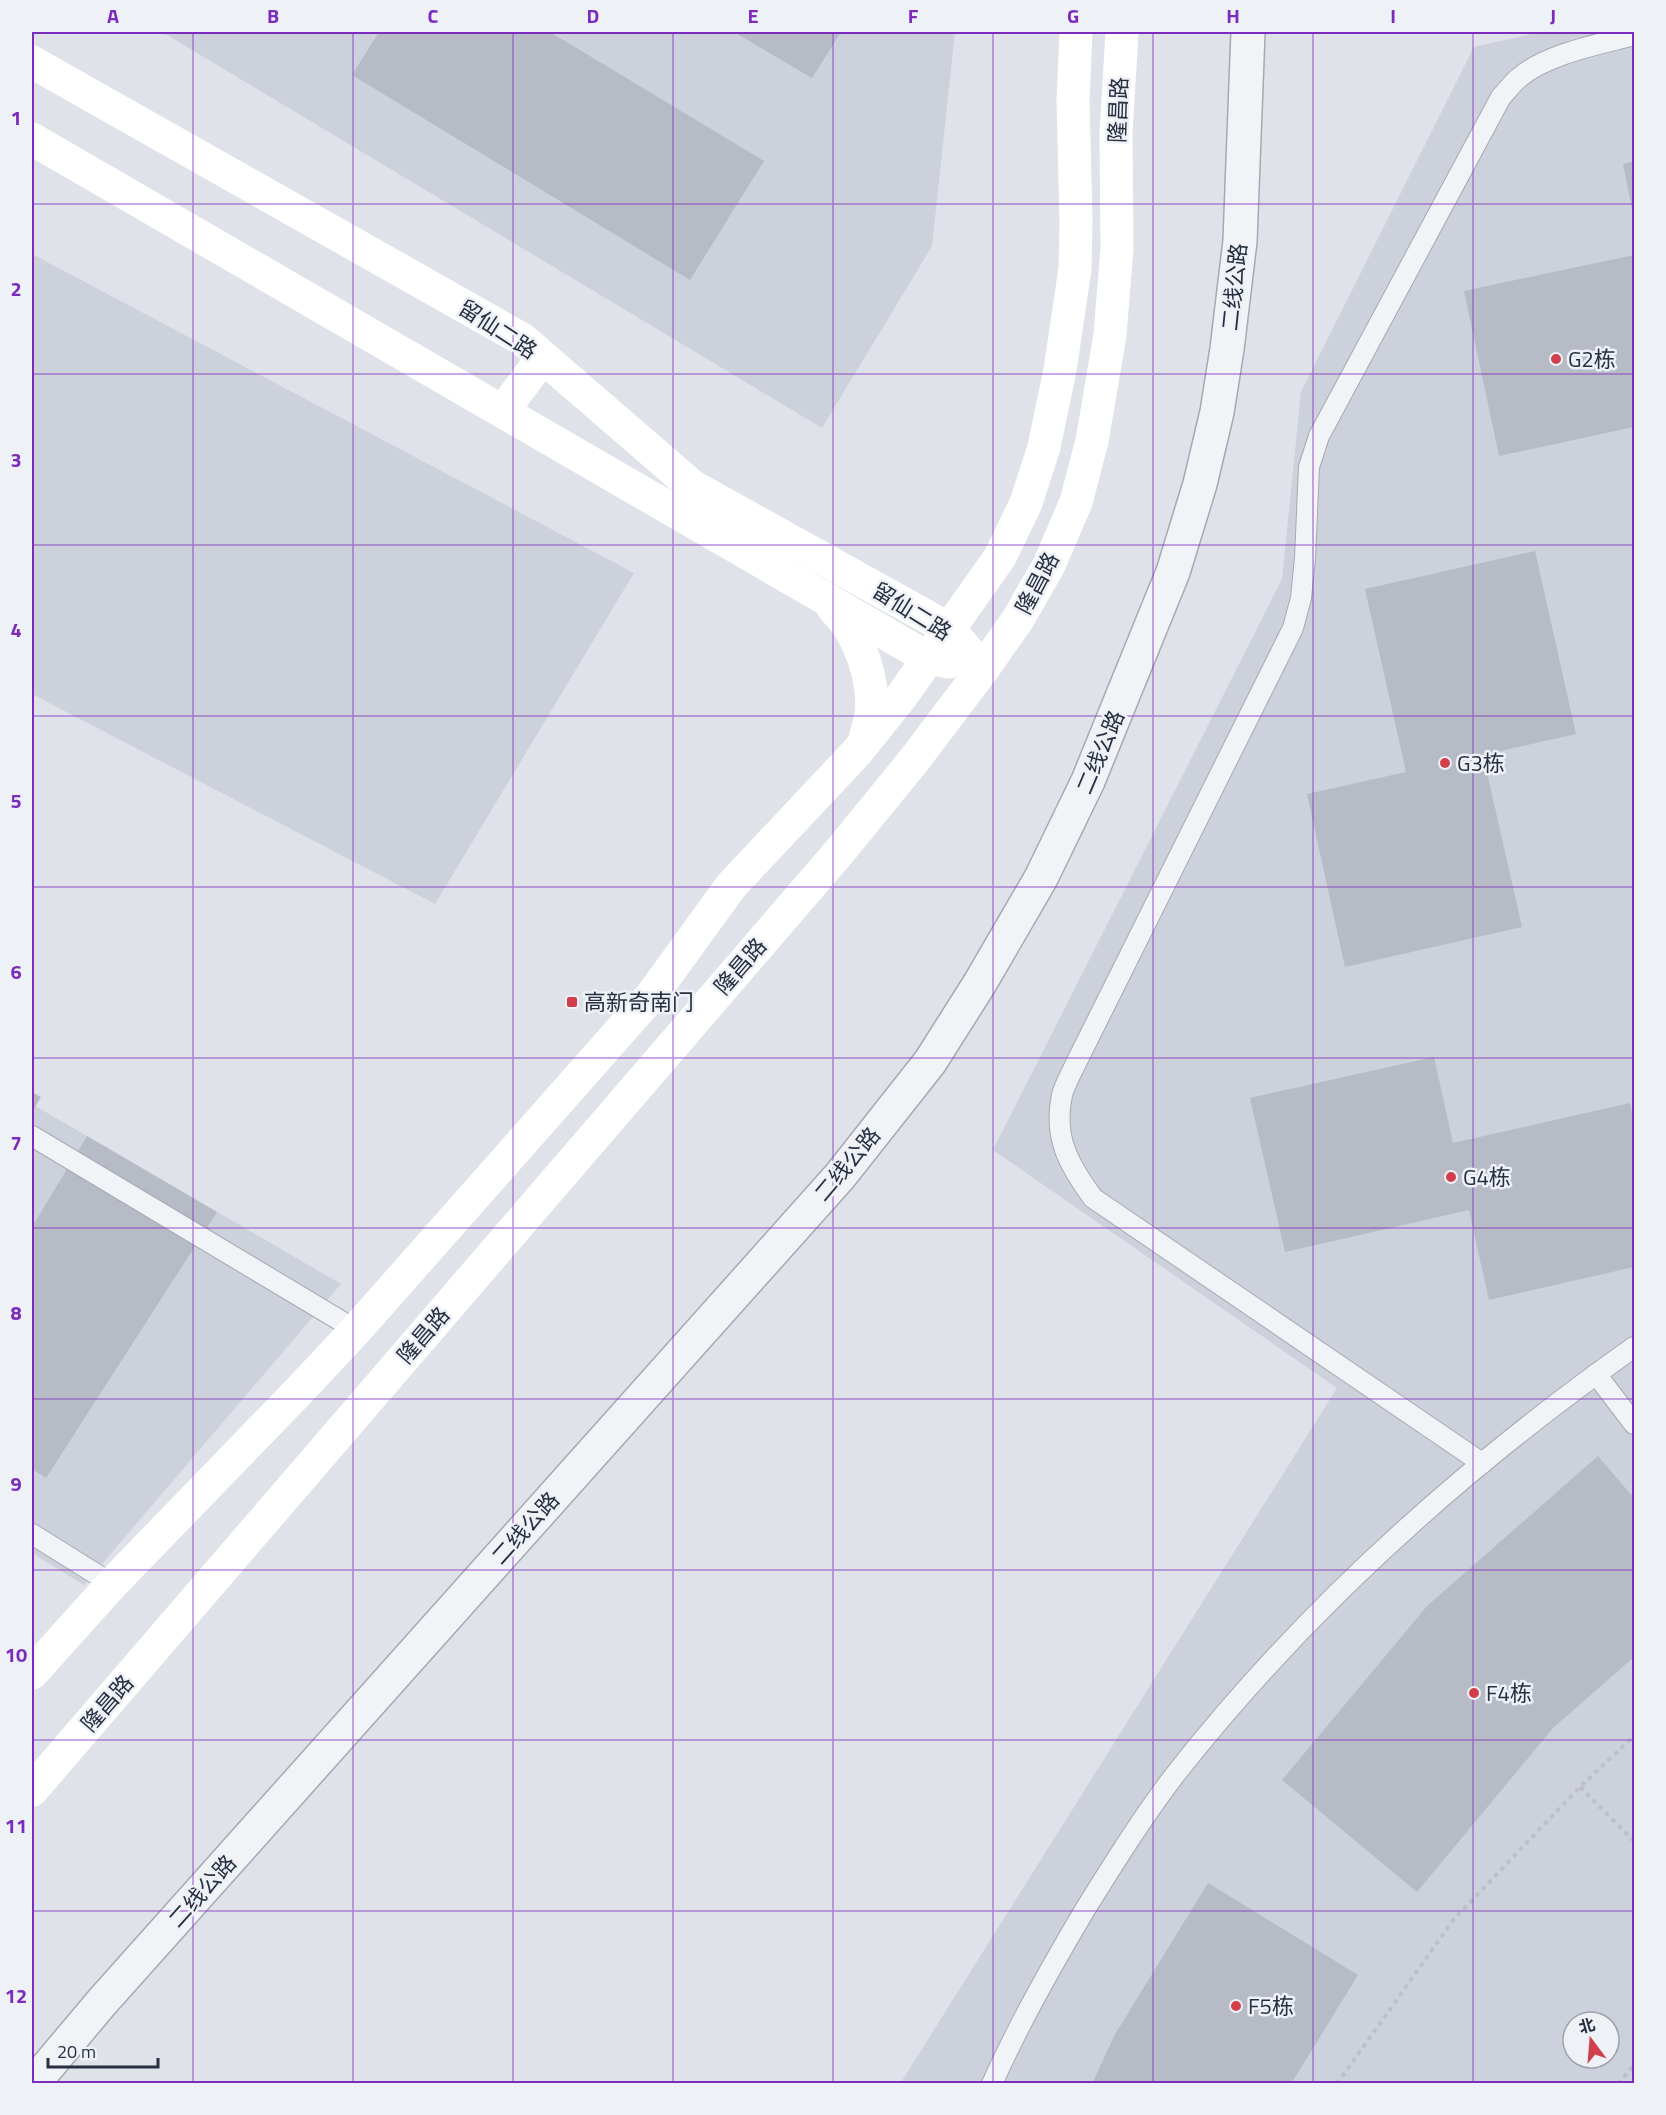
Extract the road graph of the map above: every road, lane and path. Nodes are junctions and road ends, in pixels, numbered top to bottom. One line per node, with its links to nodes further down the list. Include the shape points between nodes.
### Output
1 (1076, 32): 10 (street, 隆昌路, via 1075,269 1044,447 1026,503 1000,557)
2 (1122, 32): 12 (street, 隆昌路, via 1116,133 1116,259 1110,335 1092,441 1076,502 1049,565)
3 (1248, 32): 28 (street, 二线公路, via 1239,241 1217,412 1200,484 1173,572 1088,782 1041,878 980,983 930,1062 840,1176)
4 (1635, 35): 19 (lane, via 1547,61 1520,76 1501,97 1319,436 1309,467 1304,568 1293,628 1062,1095 1060,1124 1064,1151 1093,1198)
5 (32, 62): 7 (street, 留仙二路, via 522,339)
6 (32, 139): 8 (street, 留仙二路)
7 (543, 357): 8 (street); 10 (street, 留仙二路, via 692,486)
8 (502, 411): 9 (street, 留仙二路)
9 (821, 596): 11 (street, 留仙二路); 13 (street, via 854,635 864,660 871,714)
10 (949, 629): 11 (street, 隆昌路); 12 (street, 留仙二路)
11 (928, 658): 12 (street, 留仙二路); 13 (street, 隆昌路)
12 (983, 669): 25 (street, 隆昌路, via 840,851)
13 (864, 742): 15 (street, 隆昌路, via 731,886 652,994)
14 (32, 1136): 15 (lane)
15 (356, 1330): 21 (street, 隆昌路)
16 (1635, 1347): 17 (lane)
17 (1596, 1374): 18 (lane); 19 (lane)
18 (1635, 1424)
19 (1482, 1463): 29 (lane, via 1326,1605 1239,1697 1173,1778 1123,1848 1036,1994)
20 (32, 1534): 21 (lane)
21 (112, 1584): 22 (street, 隆昌路)
22 (35, 1662)
23 (1635, 1736): 24 (path)
24 (1580, 1787): 26 (path); 30 (path, via 1454,1919)
25 (32, 1790)
26 (1635, 1840)
27 (1635, 2065): 31 (path)
28 (33, 2084)
29 (992, 2084)
30 (1336, 2084)
31 (1618, 2084)

